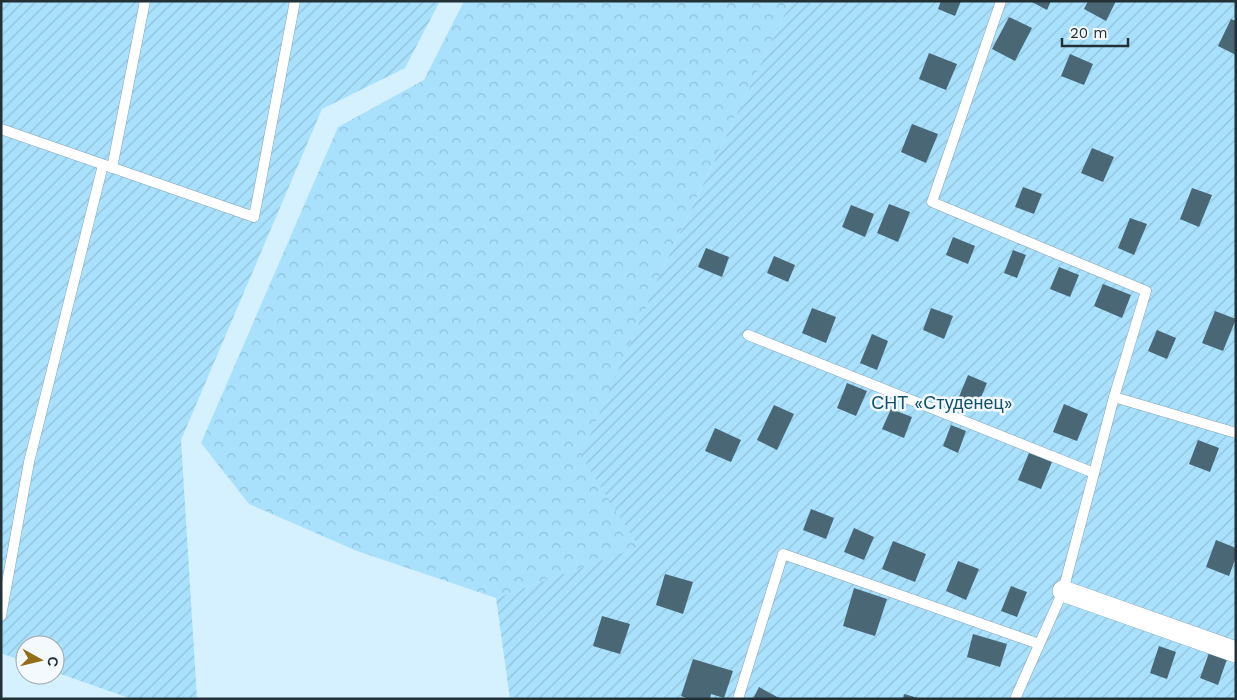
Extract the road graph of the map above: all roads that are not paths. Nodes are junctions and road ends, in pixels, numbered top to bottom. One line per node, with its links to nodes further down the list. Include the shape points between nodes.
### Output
1 (144, 1): 5 (lane)
2 (295, 1): 5 (lane, via 254,217)
3 (1001, 1): 7 (lane, via 932,202 1146,291)
4 (1, 129): 5 (lane)
5 (108, 166): 11 (lane, via 29,462)
6 (748, 335): 9 (lane)
7 (1114, 397): 8 (lane); 9 (lane)
8 (1236, 433)
9 (1094, 473): 10 (lane)
10 (1063, 591): 12 (lane); 13 (street)
11 (1, 616)
12 (1040, 644): 14 (lane, via 783,554); 15 (lane)
13 (1236, 652)
14 (738, 699)
15 (1015, 699)

